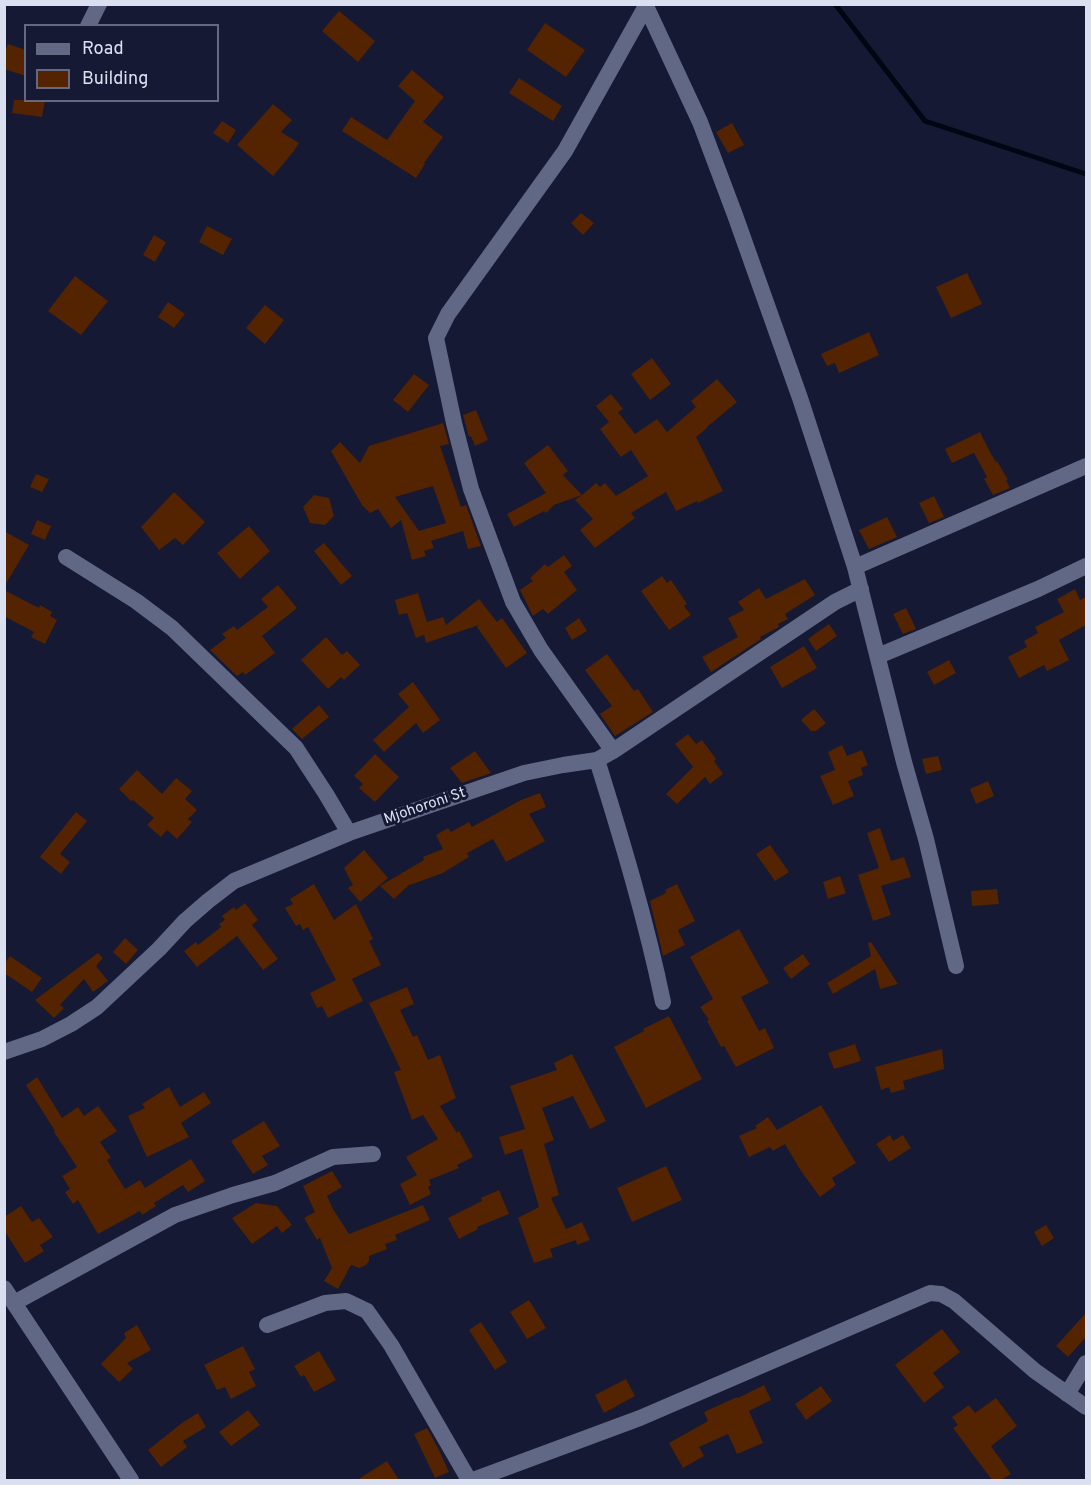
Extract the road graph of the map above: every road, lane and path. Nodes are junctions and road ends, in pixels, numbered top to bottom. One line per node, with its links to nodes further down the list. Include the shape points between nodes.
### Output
1 (99, 4): 3 (street)
2 (646, 5): 7 (street, via 700,122 731,204); 10 (street, via 565,151 448,314 436,338 471,489 513,602 541,650)
3 (89, 24)
4 (1086, 466): 7 (street)
5 (66, 557): 12 (street, via 172,628 296,748)
6 (1086, 566): 9 (street)
7 (855, 567): 8 (street)
8 (861, 589): 9 (street); 10 (street, Mjohoroni St)
9 (878, 656): 13 (street)
10 (613, 751): 11 (street, Mjohoroni St)
11 (597, 760): 12 (street, Mjohoroni St, via 524,773); 14 (street, via 627,856)
12 (349, 833): 15 (street, Mjohoroni St, via 234,881 185,921 97,1007 42,1039)
13 (956, 966)
14 (663, 1002)
15 (4, 1052)
16 (373, 1154): 18 (street, via 333,1157 275,1183 175,1215)
17 (4, 1288): 18 (street)
18 (14, 1303): 23 (street)
19 (267, 1325): 24 (street, via 325,1303 346,1301 367,1311)
20 (1086, 1363): 21 (street)
21 (1067, 1394): 22 (street); 24 (street, via 954,1301 941,1293 930,1293 640,1418)
22 (1086, 1407)
23 (131, 1480)
24 (471, 1480)

